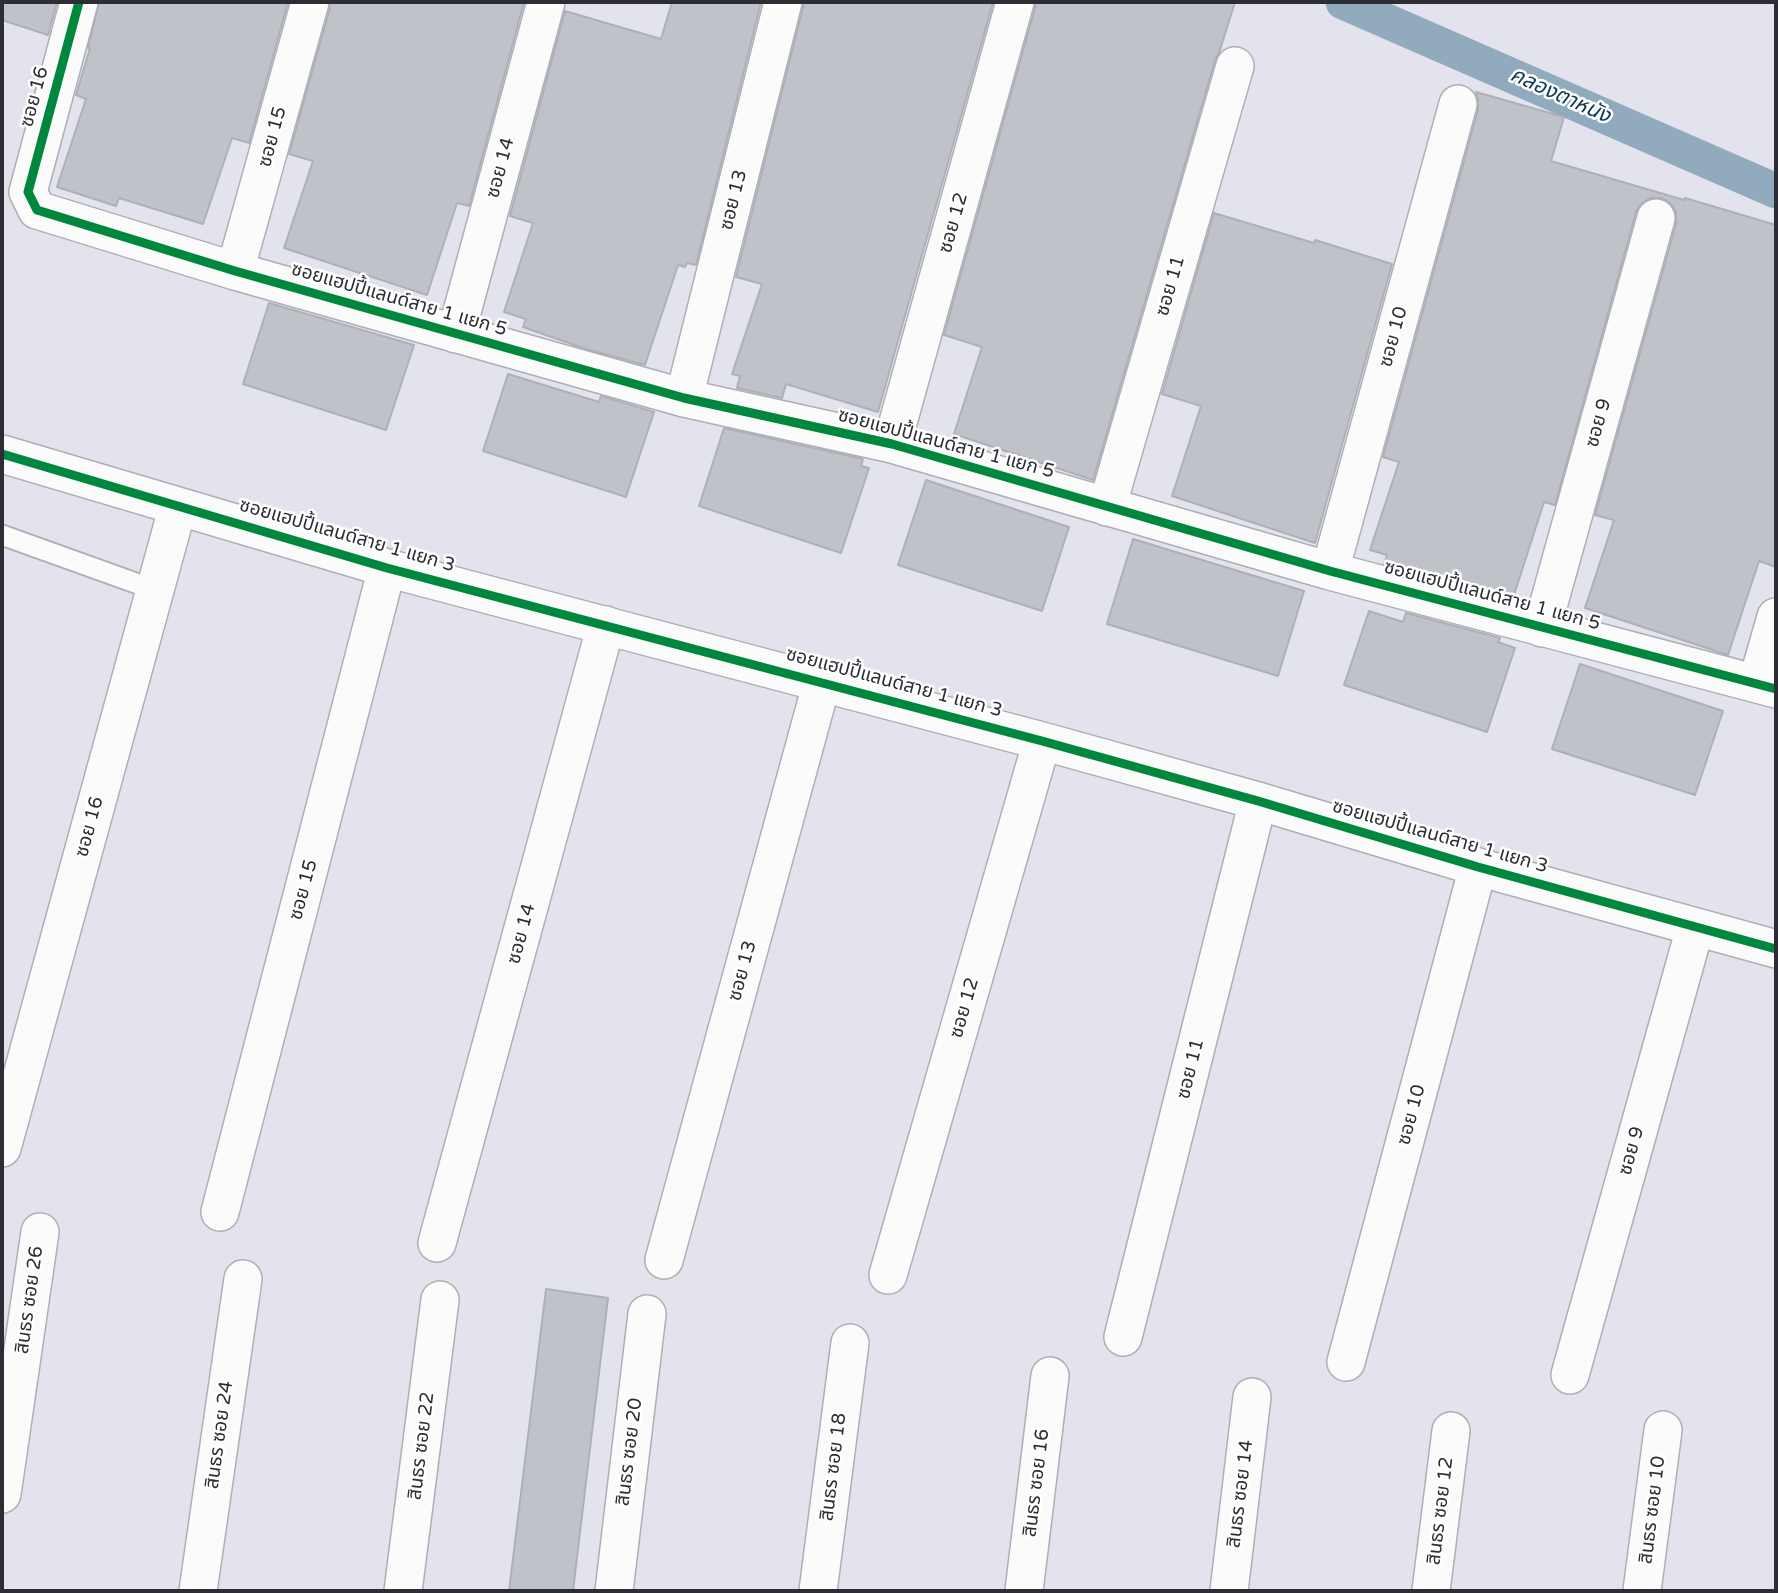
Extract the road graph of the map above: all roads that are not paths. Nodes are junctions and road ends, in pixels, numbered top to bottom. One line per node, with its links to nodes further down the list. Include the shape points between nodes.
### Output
1 (79, 2): 8 (street, ซอย 16, via 28,192)
2 (310, 2): 10 (street, ซอย 15)
3 (547, 2): 11 (street, ซอย 14)
4 (783, 2): 12 (street, ซอย 13)
5 (1015, 2): 13 (street, ซอย 12)
6 (1235, 66): 16 (street, ซอย 11)
7 (1458, 104): 19 (street, ซอย 10)
8 (32, 202): 10 (street, ซอยแฮปปี้แลนด์สาย 1 แยก 5, via 48,214)
9 (1656, 218): 23 (street, ซอย 9)
10 (235, 271): 11 (street, ซอยแฮปปี้แลนด์สาย 1 แยก 5)
11 (456, 334): 12 (street, ซอยแฮปปี้แลนด์สาย 1 แยก 5)
12 (684, 398): 13 (street, ซอยแฮปปี้แลนด์สาย 1 แยก 5)
13 (892, 444): 16 (street, ซอยแฮปปี้แลนด์สาย 1 แยก 5)
14 (2, 454): 15 (street, ซอยแฮปปี้แลนด์สาย 1 แยก 3)
15 (177, 506): 18 (street, ซอยแฮปปี้แลนด์สาย 1 แยก 3); 20 (street, ซอย 16)
16 (1107, 507): 19 (street, ซอยแฮปปี้แลนด์สาย 1 แยก 5)
17 (2, 535): 20 (lane)
18 (387, 568): 22 (street, ซอยแฮปปี้แลนด์สาย 1 แยก 3); 32 (street, ซอย 15)
19 (1330, 571): 23 (street, ซอยแฮปปี้แลนด์สาย 1 แยก 5)
20 (155, 590): 31 (street, ซอย 16)
21 (1776, 617): 25 (street)
22 (606, 625): 24 (street, ซอยแฮปปี้แลนด์สาย 1 แยก 3); 34 (street, ซอย 14)
23 (1542, 628): 25 (street, ซอยแฮปปี้แลนด์สาย 1 แยก 5)
24 (822, 682): 26 (street, ซอยแฮปปี้แลนด์สาย 1 แยก 3); 35 (street, ซอย 13)
25 (1767, 686)
26 (1042, 741): 27 (street, ซอยแฮปปี้แลนด์สาย 1 แยก 3); 36 (street, ซอย 12)
27 (1258, 801): 28 (street, ซอยแฮปปี้แลนด์สาย 1 แยก 3); 40 (street, ซอย 11)
28 (1478, 867): 29 (street, ซอยแฮปปี้แลนด์สาย 1 แยก 3); 42 (street, ซอย 10)
29 (1695, 928): 30 (street, ซอยแฮปปี้แลนด์สาย 1 แยก 3); 43 (street, ซอย 9)
30 (1776, 949)
31 (2, 1148)
32 (220, 1212)
33 (40, 1232): 48 (street, สินธร ซอย 26)
34 (437, 1243)
35 (664, 1260)
36 (888, 1275)
37 (243, 1279): 49 (street, สินธร ซอย 24)
38 (440, 1300): 50 (street, สินธร ซอย 22)
39 (647, 1314): 51 (street, สินธร ซอย 20)
40 (1124, 1337)
41 (850, 1343): 52 (street, สินธร ซอย 18)
42 (1346, 1362)
43 (1570, 1375)
44 (1050, 1376): 53 (street, สินธร ซอย 16)
45 (1252, 1397): 54 (street, สินธร ซอย 14)
46 (1663, 1430): 56 (street, สินธร ซอย 10)
47 (1451, 1431): 55 (street, สินธร ซอย 12)
48 (2, 1494)
49 (198, 1591)
50 (403, 1591)
51 (614, 1591)
52 (818, 1591)
53 (1024, 1591)
54 (1229, 1591)
55 (1431, 1591)
56 (1643, 1591)

